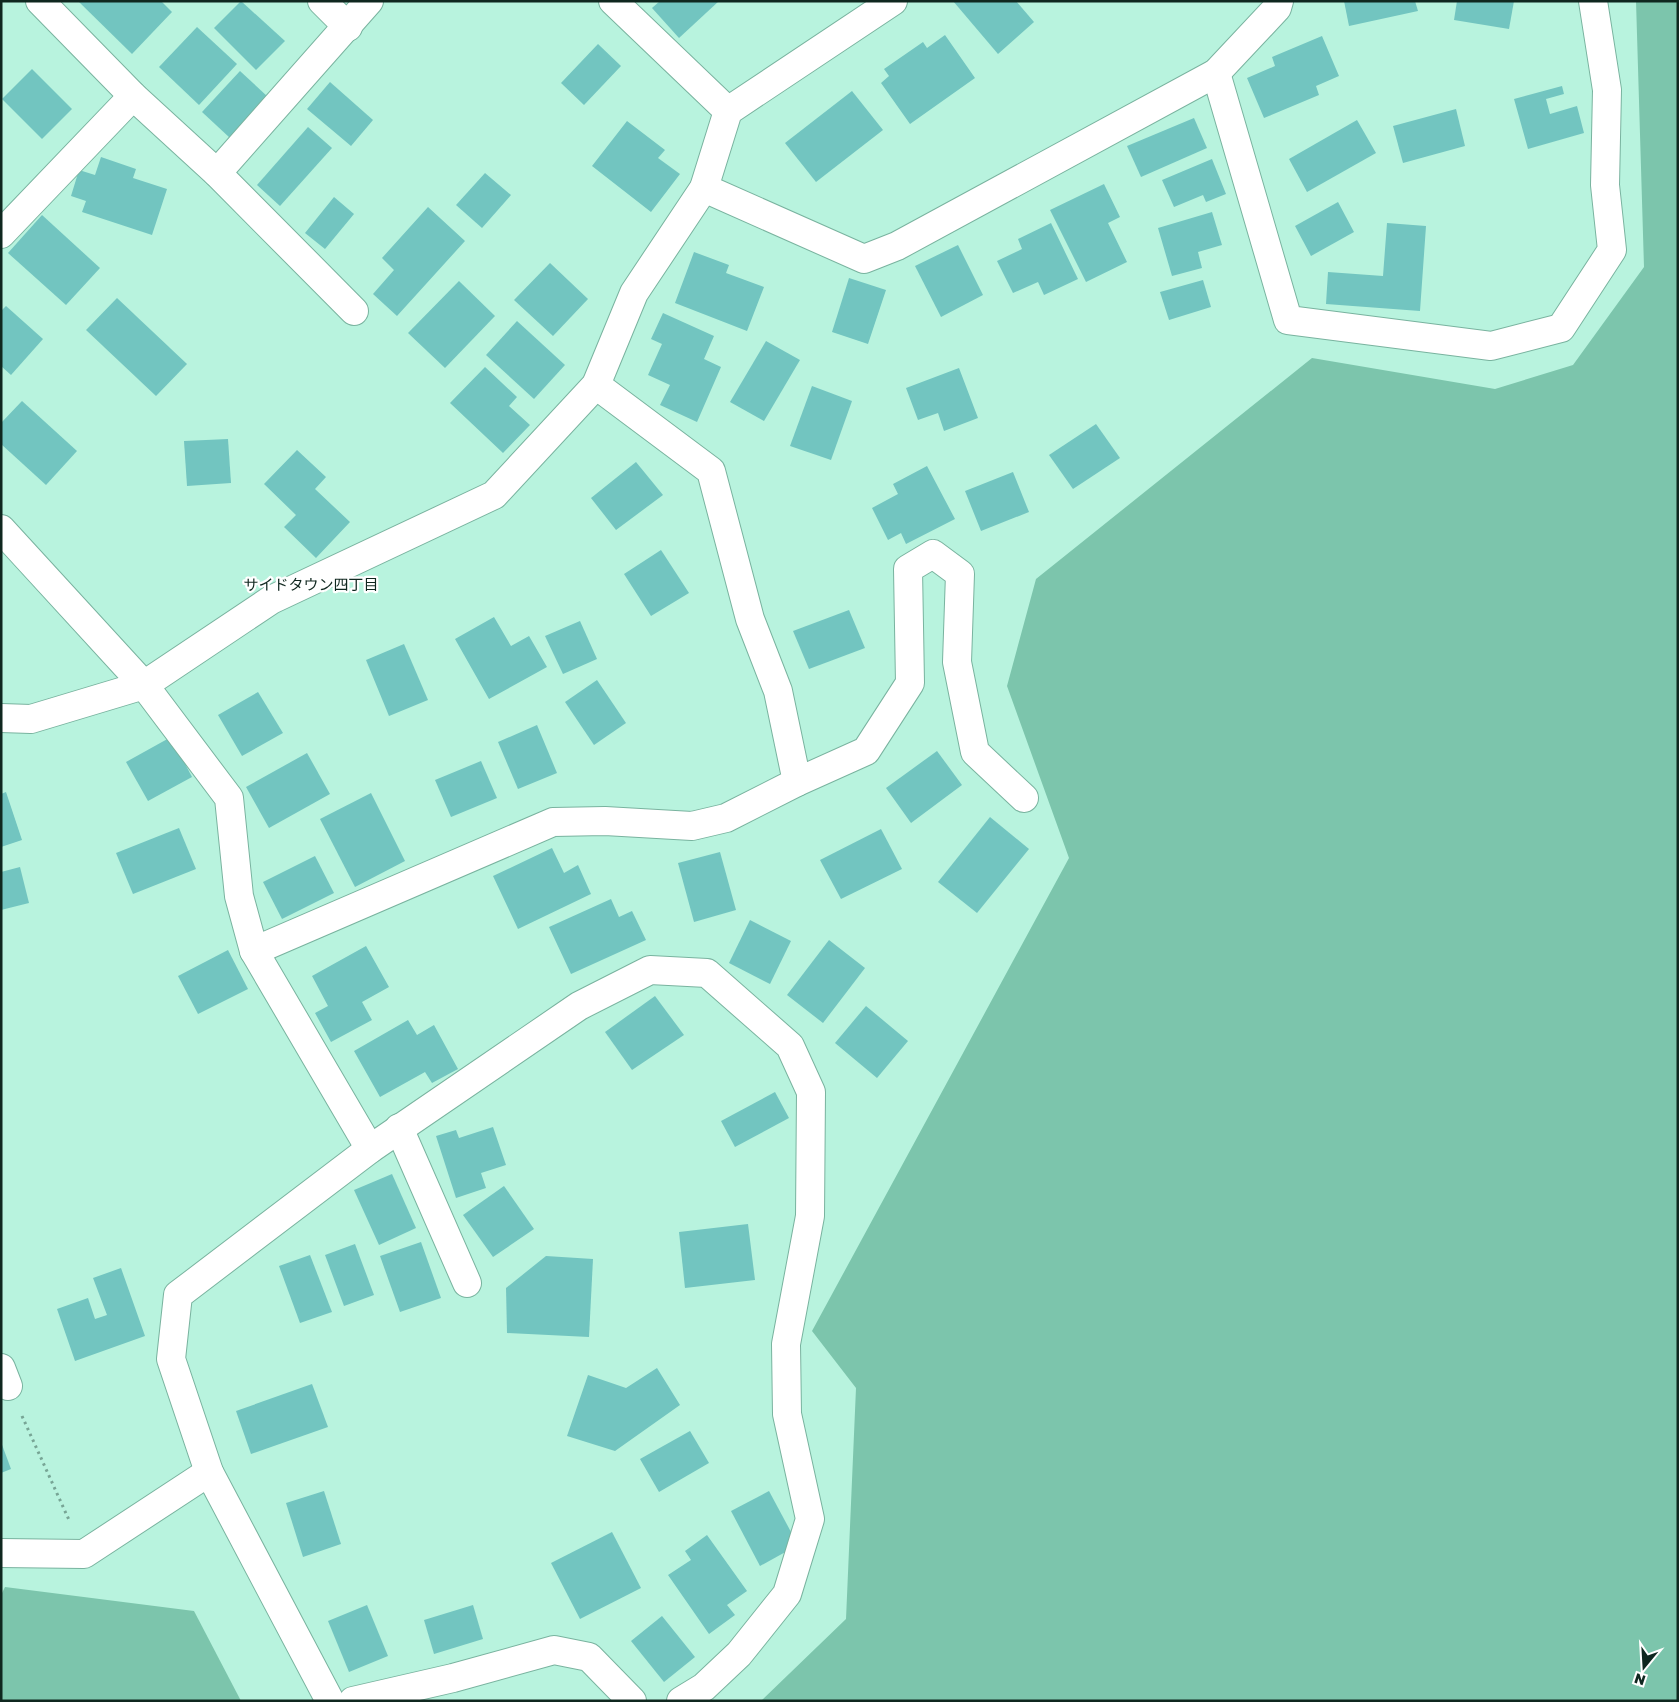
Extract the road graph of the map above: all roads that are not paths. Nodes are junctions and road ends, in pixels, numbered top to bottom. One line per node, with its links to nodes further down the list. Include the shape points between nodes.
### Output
1 (40, 1): 10 (street)
2 (322, 1): 8 (street)
3 (369, 1): 8 (street)
4 (613, 1): 11 (street)
5 (893, 1): 11 (street)
6 (1279, 1): 9 (street, via 1277,8)
7 (1594, 1): 9 (street, via 1607,90 1604,185 1612,250 1561,328 1491,346 1288,320)
8 (348, 27): 12 (street)
9 (1216, 74): 13 (street, via 897,246 864,258)
10 (133, 96): 12 (street); 14 (street)
11 (728, 111): 13 (street)
12 (217, 173): 15 (street)
13 (704, 188): 16 (street, via 634,293)
14 (1, 234)
15 (354, 311)
16 (596, 385): 18 (street, via 494,495 271,600); 20 (street, via 711,471 750,619 778,691)
17 (1, 529): 18 (street)
18 (144, 685): 19 (street, via 31,719); 22 (street, via 229,798 239,896)
19 (1, 718)
20 (797, 782): 21 (street, via 866,751 910,683 908,569 933,554 960,574 957,662 975,752); 22 (street, via 726,818 692,826 553,822)
21 (1024, 798)
22 (254, 951): 24 (street)
23 (399, 1128): 24 (street); 25 (street); 31 (street, via 579,1006 650,970 707,973 790,1046 811,1092 810,1216 786,1344 787,1414 810,1519 787,1594 740,1654 704,1687)
24 (370, 1149): 26 (street, via 178,1295 171,1359)
25 (467, 1283)
26 (209, 1472): 27 (street, via 84,1554); 28 (street)
27 (1, 1553)
28 (330, 1701)
29 (353, 1701): 30 (street, via 554,1650 589,1657)
30 (632, 1701)
31 (681, 1701)

